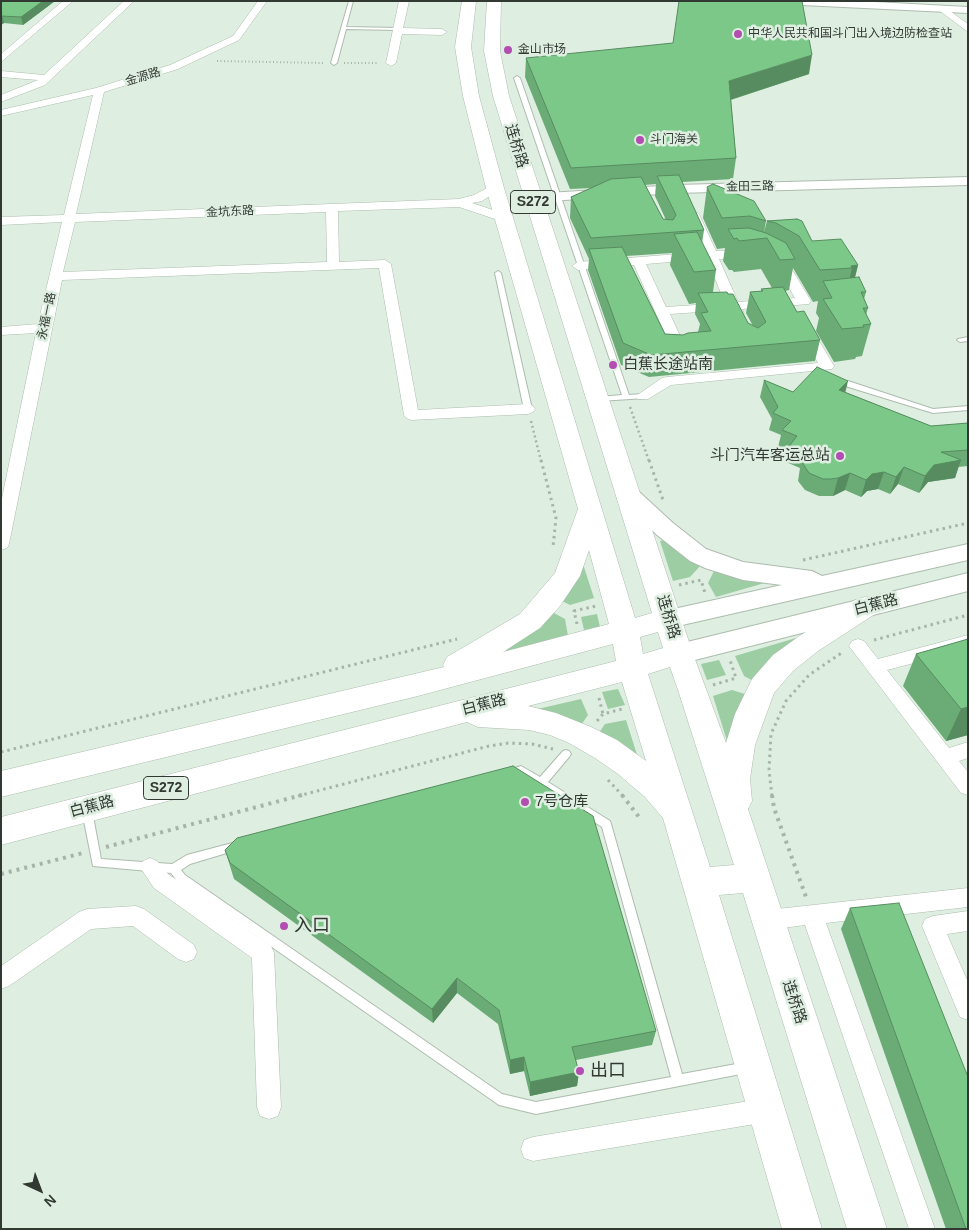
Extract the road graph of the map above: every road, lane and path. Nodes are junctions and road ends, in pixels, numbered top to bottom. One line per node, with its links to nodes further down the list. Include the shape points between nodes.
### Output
1 (69, 1): 15 (street)
2 (130, 1): 20 (street)
3 (262, 1): 16 (street, 金源路, via 236,38)
4 (351, 1): 11 (lane)
5 (404, 1): 13 (street)
6 (470, 1): 26 (main road, 连桥路 / S272, via 463,48 471,96)
7 (494, 1): 30 (main road, 连桥路 / S272, via 492,51 501,96)
8 (781, 1): 9 (street)
9 (941, 6): 10 (street); 12 (street)
10 (968, 10)
11 (343, 28): 13 (lane); 17 (lane)
12 (968, 29)
13 (398, 30): 14 (street); 18 (street)
14 (442, 32)
15 (1, 59)
16 (192, 59): 17 (path); 22 (street, 金源路, via 155,74)
17 (334, 63): 18 (path)
18 (391, 63)
19 (1, 74): 20 (street)
20 (46, 78): 23 (street, via 31,88)
21 (517, 78): 29 (lane)
22 (99, 90): 24 (street, 金源路); 34 (street, 永福一路)
23 (1, 99)
24 (1, 113)
25 (968, 181): 27 (street, 金田三路)
26 (495, 188): 31 (street, 金坑东路, via 478,198); 35 (main road, 连桥路 / S272)
27 (682, 189): 28 (street, 金田三路); 37 (street)
28 (644, 191): 29 (street, 金田三路); 32 (street)
29 (558, 196): 30 (street, 金田三路); 53 (lane)
30 (532, 198): 54 (main road, 连桥路 / S272)
31 (459, 203): 33 (street, 金坑东路); 35 (street, 金坑东路)
32 (651, 206)
33 (332, 207): 34 (street, 金坑东路); 39 (street)
34 (69, 218): 36 (street, 金坑东路); 42 (street, 永福一路)
35 (504, 218): 57 (main road, 连桥路 / S272)
36 (1, 221)
37 (711, 255): 38 (street); 43 (street); 44 (street, via 745,253 786,271 804,301)
38 (638, 261): 40 (street); 46 (street)
39 (333, 266): 42 (street); 56 (street, via 385,264 411,415)
40 (578, 266)
41 (498, 273): 56 (lane)
42 (56, 276): 47 (street, 永福一路)
43 (733, 305): 44 (street); 46 (street); 48 (street)
44 (792, 306): 45 (street); 52 (street, via 827,366 667,381)
45 (812, 308)
46 (661, 311): 50 (street)
47 (44, 328): 49 (street); 60 (street, 永福一路)
48 (745, 329)
49 (1, 331)
50 (680, 351)
51 (845, 383): 55 (lane, via 932,411)
52 (643, 396): 53 (lane)
53 (626, 397): 54 (lane); 59 (path)
54 (599, 399): 58 (main road, 连桥路 / S272)
55 (968, 408)
56 (528, 409): 64 (path, via 556,518)
57 (580, 473): 58 (main road); 61 (main road, 连桥路 / S272)
58 (624, 482): 67 (main road, via 664,529 698,555 713,562 776,576); 71 (main road, 连桥路 / S272)
59 (665, 503)
60 (4, 510): 63 (street, 永福一路)
61 (590, 510): 72 (main road, 连桥路 / S272); 79 (main road, via 567,576 550,600 530,620 499,641)
62 (968, 523): 66 (path)
63 (1, 544)
64 (552, 550)
65 (968, 552): 67 (main road)
66 (799, 561)
67 (844, 580): 71 (main road)
68 (968, 582): 69 (main road, 白蕉路)
69 (865, 608): 76 (main road, 白蕉路); 95 (main road, via 783,663 762,687 740,745 735,779)
70 (968, 615): 75 (path)
71 (669, 619): 72 (main road); 76 (main road, 连桥路 / S272)
72 (625, 631): 78 (main road, 连桥路 / S272); 79 (main road)
73 (464, 635): 84 (path, via 424,648)
74 (968, 642): 77 (street)
75 (858, 646): 77 (street); 105 (path, via 837,654 809,675 786,701 771,734 769,770 774,808)
76 (679, 654): 78 (main road, 白蕉路 / S272); 95 (main road, 连桥路)
77 (874, 667): 86 (street)
78 (632, 668): 81 (main road, 白蕉路 / S272); 94 (main road, 连桥路)
79 (414, 686): 80 (main road)
80 (324, 706): 82 (main road); 90 (main road)
81 (433, 718): 82 (main road, 白蕉路 / S272); 94 (main road, via 482,715 529,718 556,725 606,748 629,764 656,788)
82 (332, 745): 92 (main road, 白蕉路 / S272)
83 (968, 750): 86 (street)
84 (1, 752)
85 (566, 754): 89 (lane); 98 (path, via 532,744 489,746)
86 (944, 757): 91 (street)
87 (502, 775): 89 (lane, via 521,770)
88 (602, 775): 93 (path)
89 (541, 783): 112 (lane, via 606,824)
90 (1, 784)
91 (968, 787)
92 (87, 809): 96 (main road, 白蕉路 / S272); 98 (lane)
93 (639, 817)
94 (679, 818): 103 (main road, 连桥路)
95 (737, 823): 102 (main road, 连桥路)
96 (1, 831)
97 (244, 844): 100 (lane, via 187,860)
98 (94, 850): 99 (lane, via 97,863); 101 (path)
99 (150, 867): 100 (lane); 113 (street, via 160,880 263,953)
100 (174, 869): 112 (lane, via 181,878 499,1099 536,1108)
101 (1, 874)
102 (754, 876): 103 (main road); 106 (main road, 连桥路)
103 (699, 883): 111 (main road, 连桥路)
104 (968, 897): 105 (street, via 899,914)
105 (812, 914): 106 (street); 118 (street)
106 (768, 920): 117 (main road, 连桥路)
107 (968, 922): 110 (street, via 933,926)
108 (186, 952): 109 (street, via 136,916 88,919)
109 (1, 979)
110 (968, 1009)
111 (754, 1067): 112 (lane); 114 (main road, 连桥路)
112 (678, 1081)
113 (269, 1107)
114 (767, 1110): 115 (street); 116 (main road, 连桥路)
115 (533, 1149)
116 (802, 1229)
117 (866, 1229)
118 (922, 1229)

